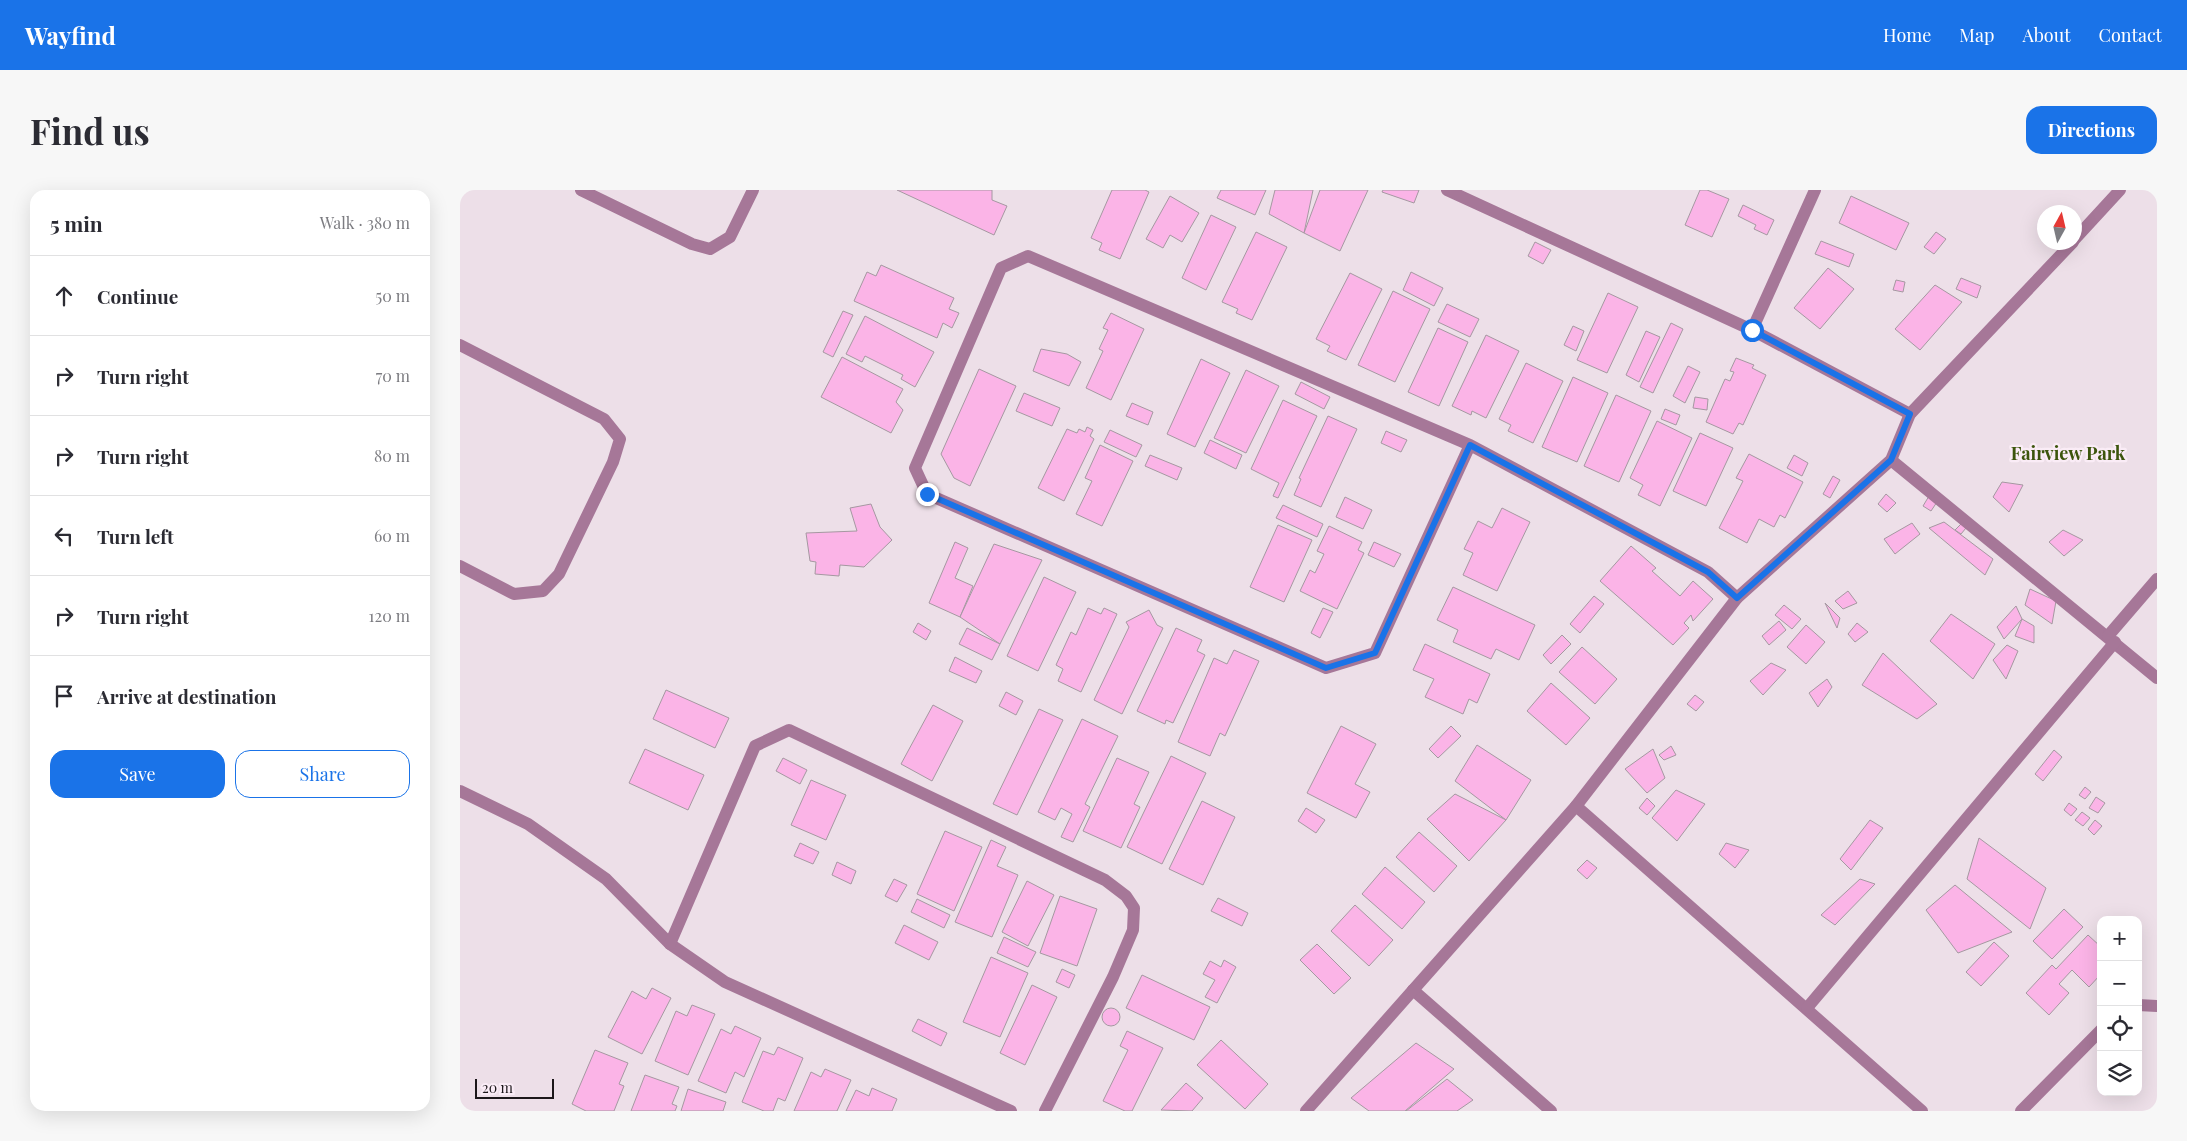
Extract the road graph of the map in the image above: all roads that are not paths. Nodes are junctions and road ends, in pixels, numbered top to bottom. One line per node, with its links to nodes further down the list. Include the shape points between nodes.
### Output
1 (581, 190): 2 (street, via 692,244 710,249 730,237)
2 (754, 190)
3 (1447, 190): 8 (street)
4 (1815, 190): 8 (street)
5 (2120, 190): 6 (street)
6 (2082, 233)
7 (2066, 250): 10 (street)
8 (1752, 330): 10 (street)
9 (460, 345): 13 (street, via 604,419 620,439 614,462 559,574 543,591 514,594)
10 (1910, 414): 12 (street)
11 (1470, 445): 11 (street, via 1028,256 1001,268 916,468 927,494 1326,668 1375,653); 15 (street, via 1708,572)
12 (1891, 460): 15 (street); 16 (street)
13 (460, 566)
14 (2157, 578): 16 (street)
15 (1737, 598): 19 (street)
16 (2111, 639): 17 (street); 24 (street)
17 (2157, 678)
18 (460, 791): 20 (street, via 528,824 606,879)
19 (1576, 806): 21 (street); 24 (street)
20 (670, 944): 26 (street, via 725,982); 27 (street, via 755,746 789,730 1106,880 1126,896 1134,908 1133,930)
21 (1412, 990): 28 (street); 29 (street)
22 (2142, 1005): 23 (street)
23 (2157, 1006)
24 (1807, 1008): 30 (street)
25 (2097, 1034): 31 (street)
26 (1011, 1111)
27 (1045, 1111)
28 (1306, 1111)
29 (1551, 1111)
30 (1922, 1111)
31 (2021, 1111)

